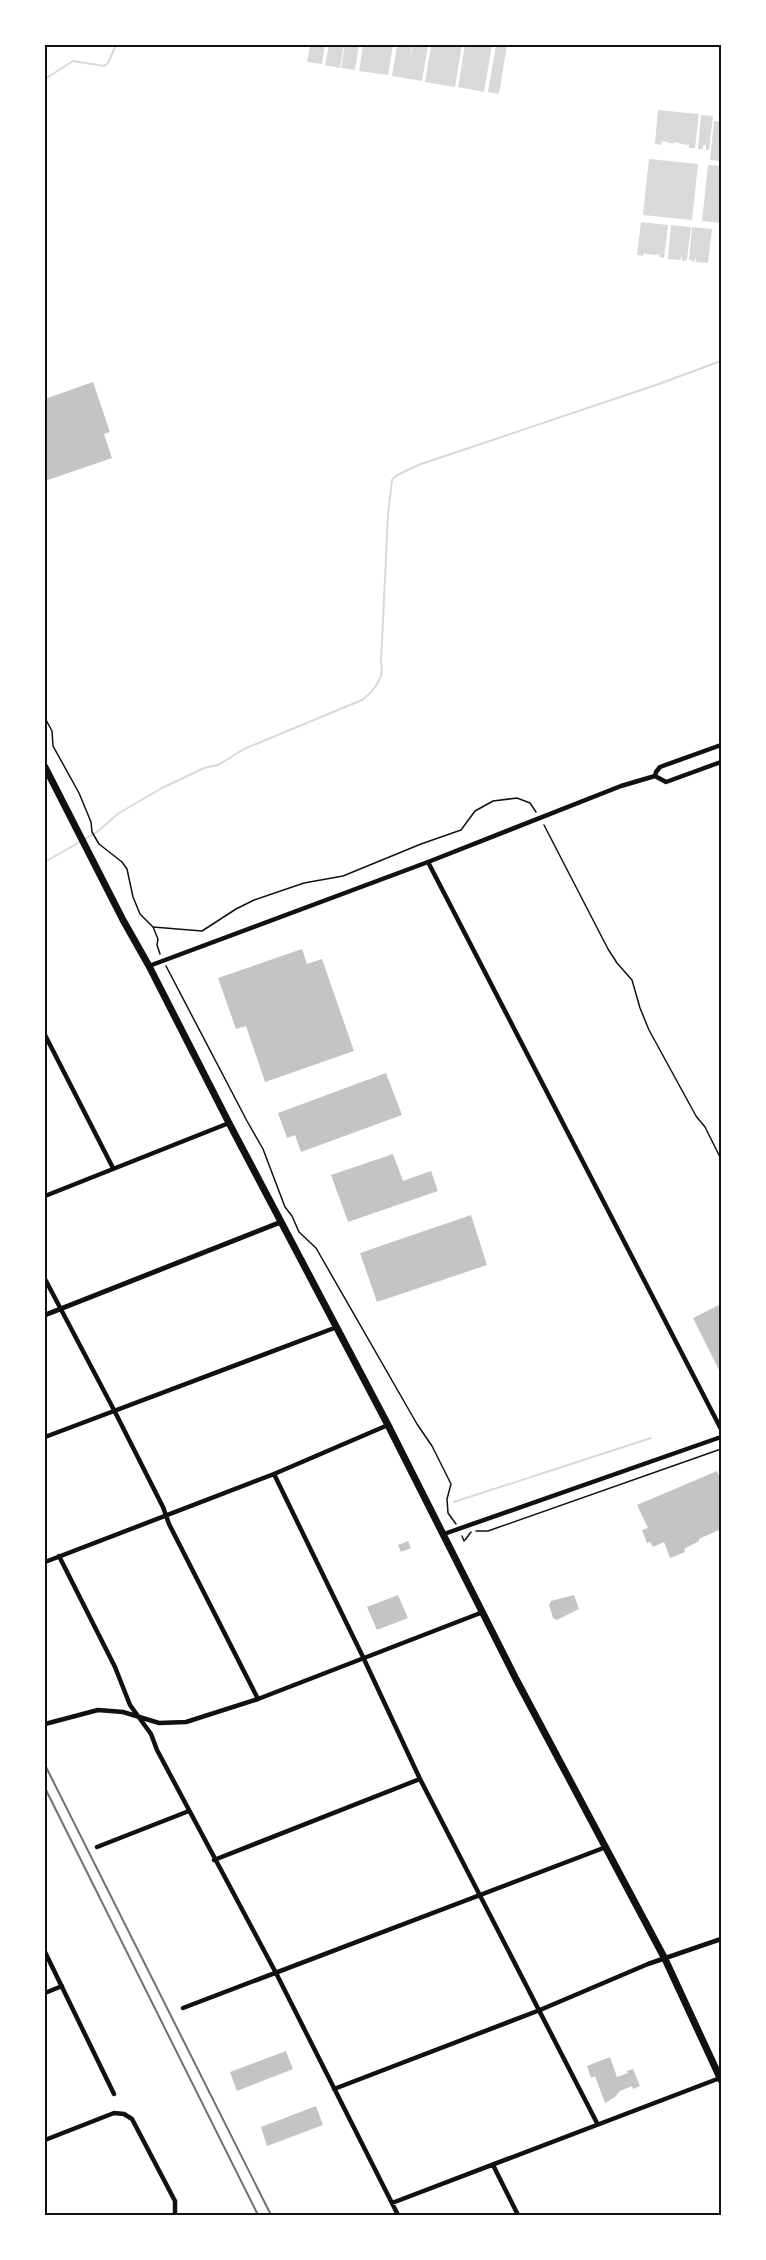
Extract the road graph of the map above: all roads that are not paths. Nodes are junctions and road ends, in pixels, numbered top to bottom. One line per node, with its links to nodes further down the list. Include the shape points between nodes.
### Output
1 (721, 745): 4 (street, via 662,766)
2 (721, 762): 4 (street, via 666,782)
3 (45, 766): 6 (main road)
4 (655, 776): 5 (street)
5 (428, 862): 6 (street); 18 (street)
6 (149, 966): 8 (main road)
7 (45, 1035): 9 (street)
8 (229, 1123): 9 (street); 11 (main road)
9 (113, 1168): 10 (street)
10 (45, 1196)
11 (281, 1222): 13 (street); 15 (main road)
12 (45, 1279): 13 (street)
13 (60, 1309): 14 (street); 16 (street)
14 (45, 1315)
15 (337, 1328): 16 (street); 17 (main road)
16 (114, 1410): 19 (street); 22 (street)
17 (388, 1425): 21 (street); 23 (main road)
18 (721, 1429)
19 (45, 1437)
20 (721, 1437): 23 (street)
21 (274, 1474): 22 (street); 27 (street)
22 (166, 1515): 24 (street); 28 (street)
23 (444, 1534): 26 (main road)
24 (59, 1556): 25 (street); 29 (street)
25 (45, 1562)
26 (483, 1612): 27 (street); 34 (main road)
27 (363, 1657): 28 (street); 31 (street)
28 (258, 1699): 29 (street, via 186,1722 159,1723)
29 (137, 1717): 30 (street, via 98,1710); 32 (street, via 151,1734)
30 (45, 1724)
31 (420, 1779): 35 (street); 36 (street)
32 (189, 1811): 33 (street); 35 (street)
33 (97, 1847)
34 (606, 1847): 36 (street); 39 (main road)
35 (214, 1860): 40 (street)
36 (480, 1896): 40 (street); 44 (street)
37 (721, 1939): 39 (street)
38 (45, 1952): 41 (street)
39 (665, 1959): 44 (street); 45 (main road)
40 (276, 1973): 43 (street); 46 (street)
41 (62, 1986): 42 (street); 47 (street)
42 (45, 1993)
43 (183, 2008)
44 (540, 2010): 46 (street); 48 (street)
45 (721, 2079): 48 (street)
46 (334, 2089): 51 (street)
47 (114, 2094)
48 (597, 2123): 50 (street)
49 (45, 2140): 52 (street, via 114,2113 124,2114 132,2119 175,2201)
50 (493, 2164): 51 (street); 54 (street)
51 (392, 2203): 53 (street)
52 (175, 2215)
53 (398, 2215)
54 (518, 2215)

